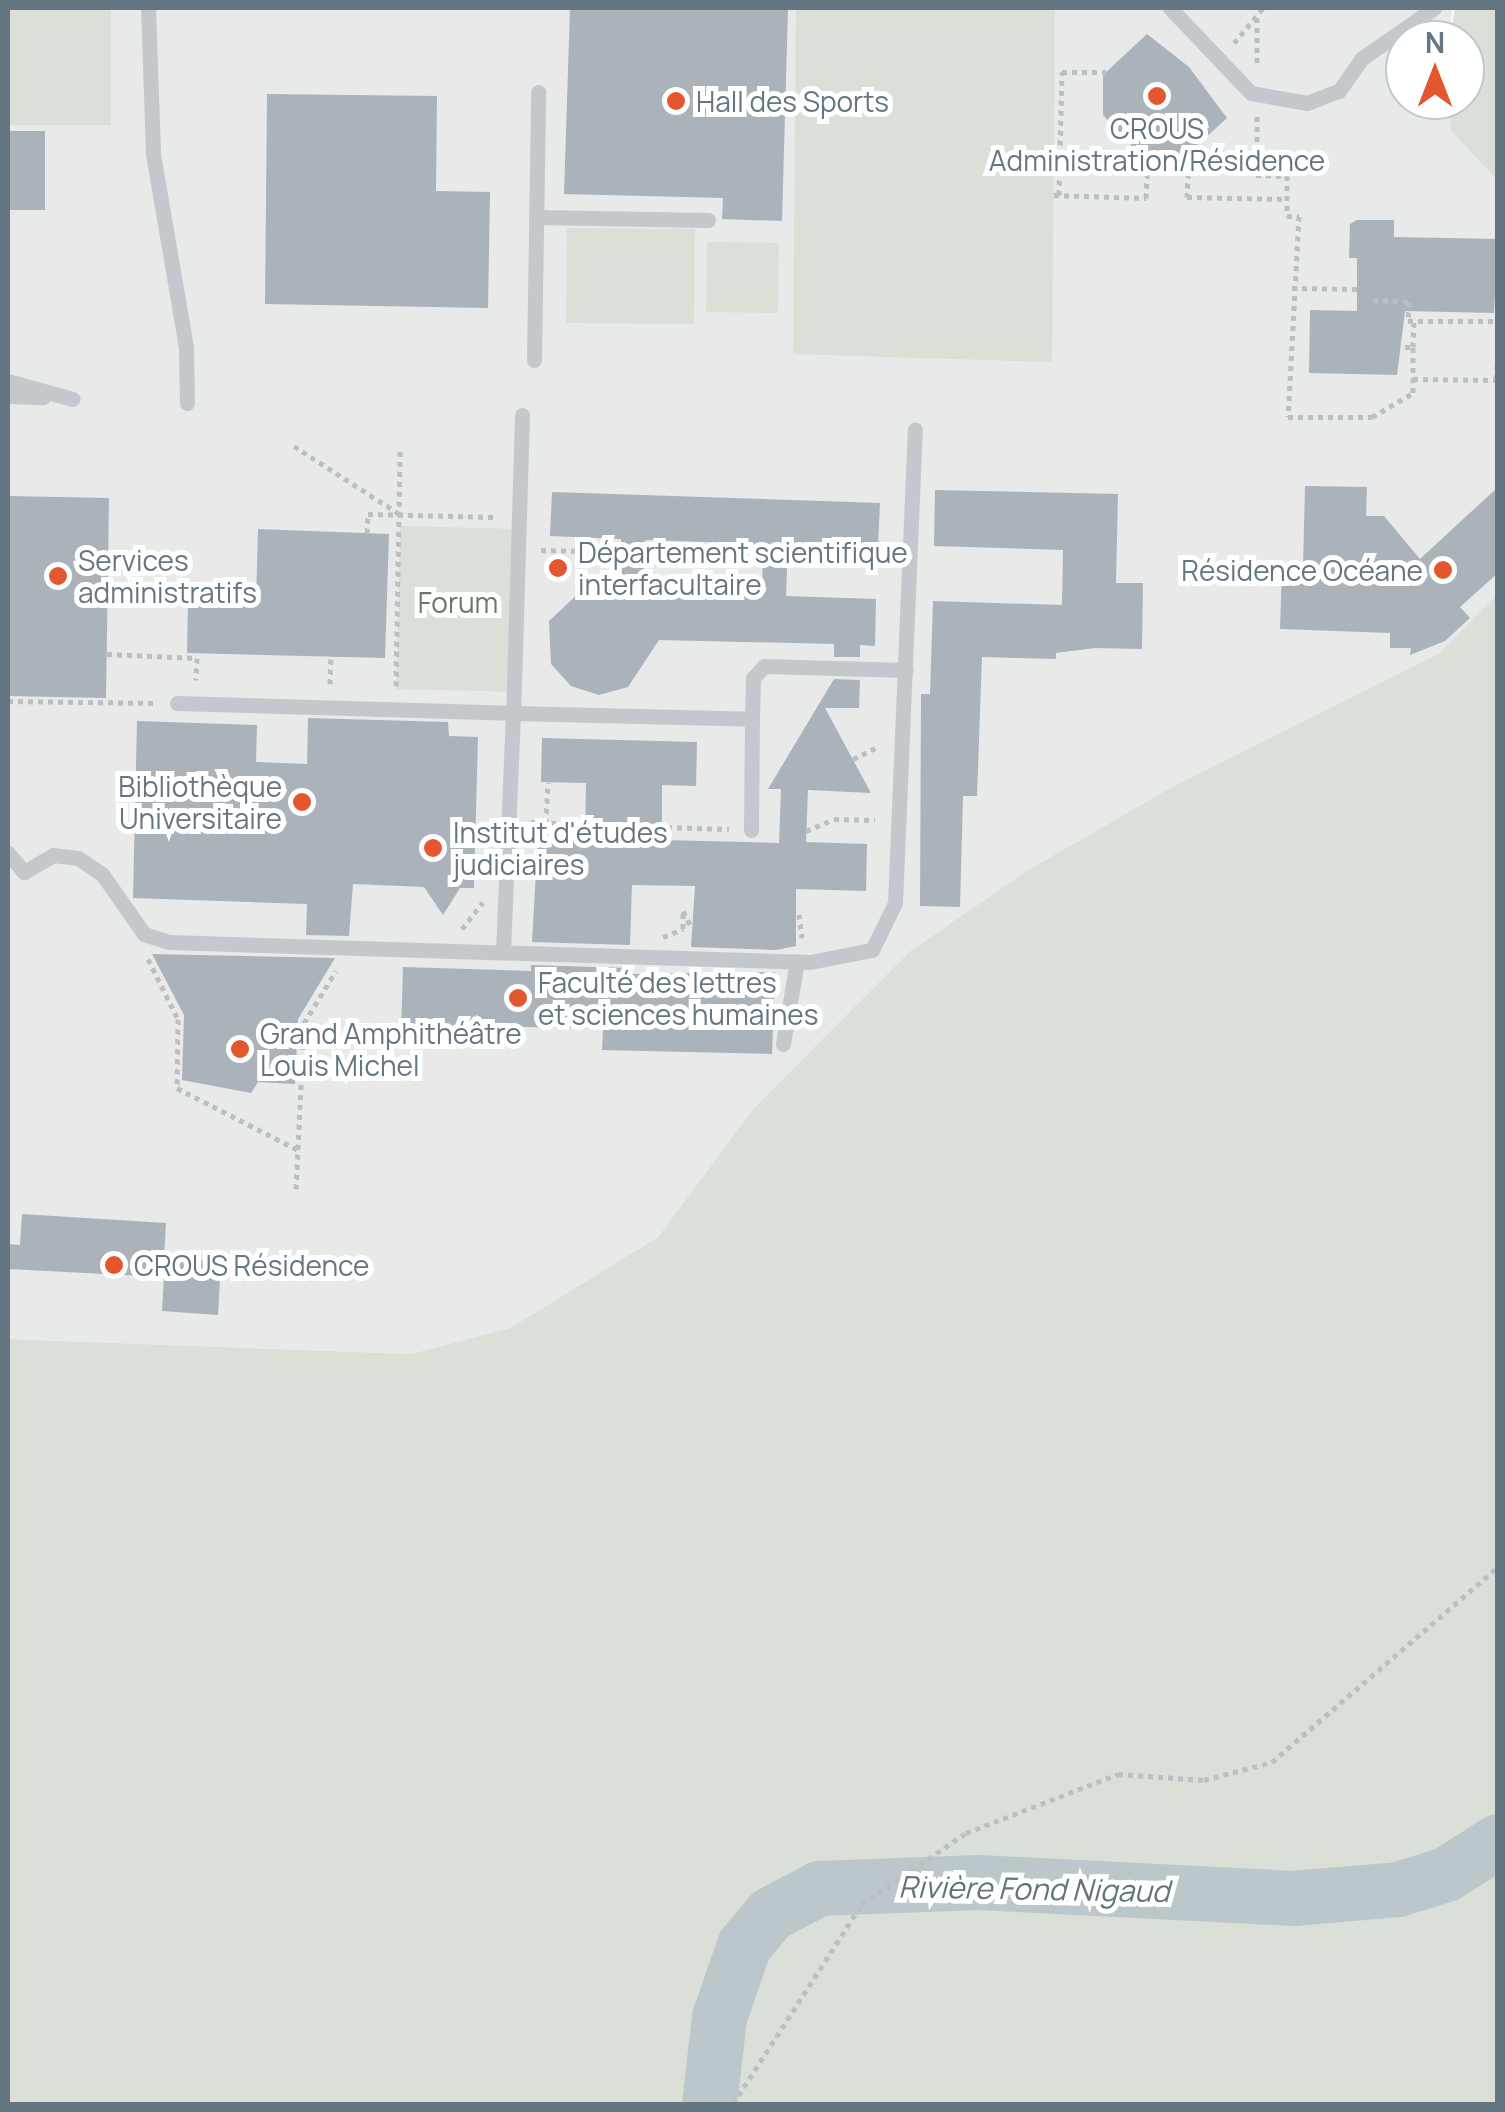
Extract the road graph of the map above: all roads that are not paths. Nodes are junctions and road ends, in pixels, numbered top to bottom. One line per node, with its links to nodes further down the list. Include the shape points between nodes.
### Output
1 (148, 8): 10 (lane, via 153,154)
2 (1170, 8): 3 (lane, via 1251,93 1307,103 1339,91 1361,59)
3 (1434, 8)
4 (538, 92): 5 (lane)
5 (536, 217): 6 (lane); 7 (lane)
6 (708, 220)
7 (534, 360)
8 (8, 381): 9 (lane, via 72,399)
9 (8, 396)
10 (187, 403)
11 (522, 415): 15 (lane)
12 (915, 429): 13 (lane)
13 (906, 670): 16 (lane, via 764,666 754,678); 20 (lane, via 900,820 885,935 851,958)
14 (177, 703): 15 (lane)
15 (513, 713): 16 (lane); 19 (lane)
16 (752, 719): 17 (lane)
17 (752, 830)
18 (8, 853): 19 (lane, via 24,872 60,854 90,865 144,934 169,942)
19 (502, 952): 20 (lane)
20 (797, 961): 21 (lane)
21 (783, 1044)

